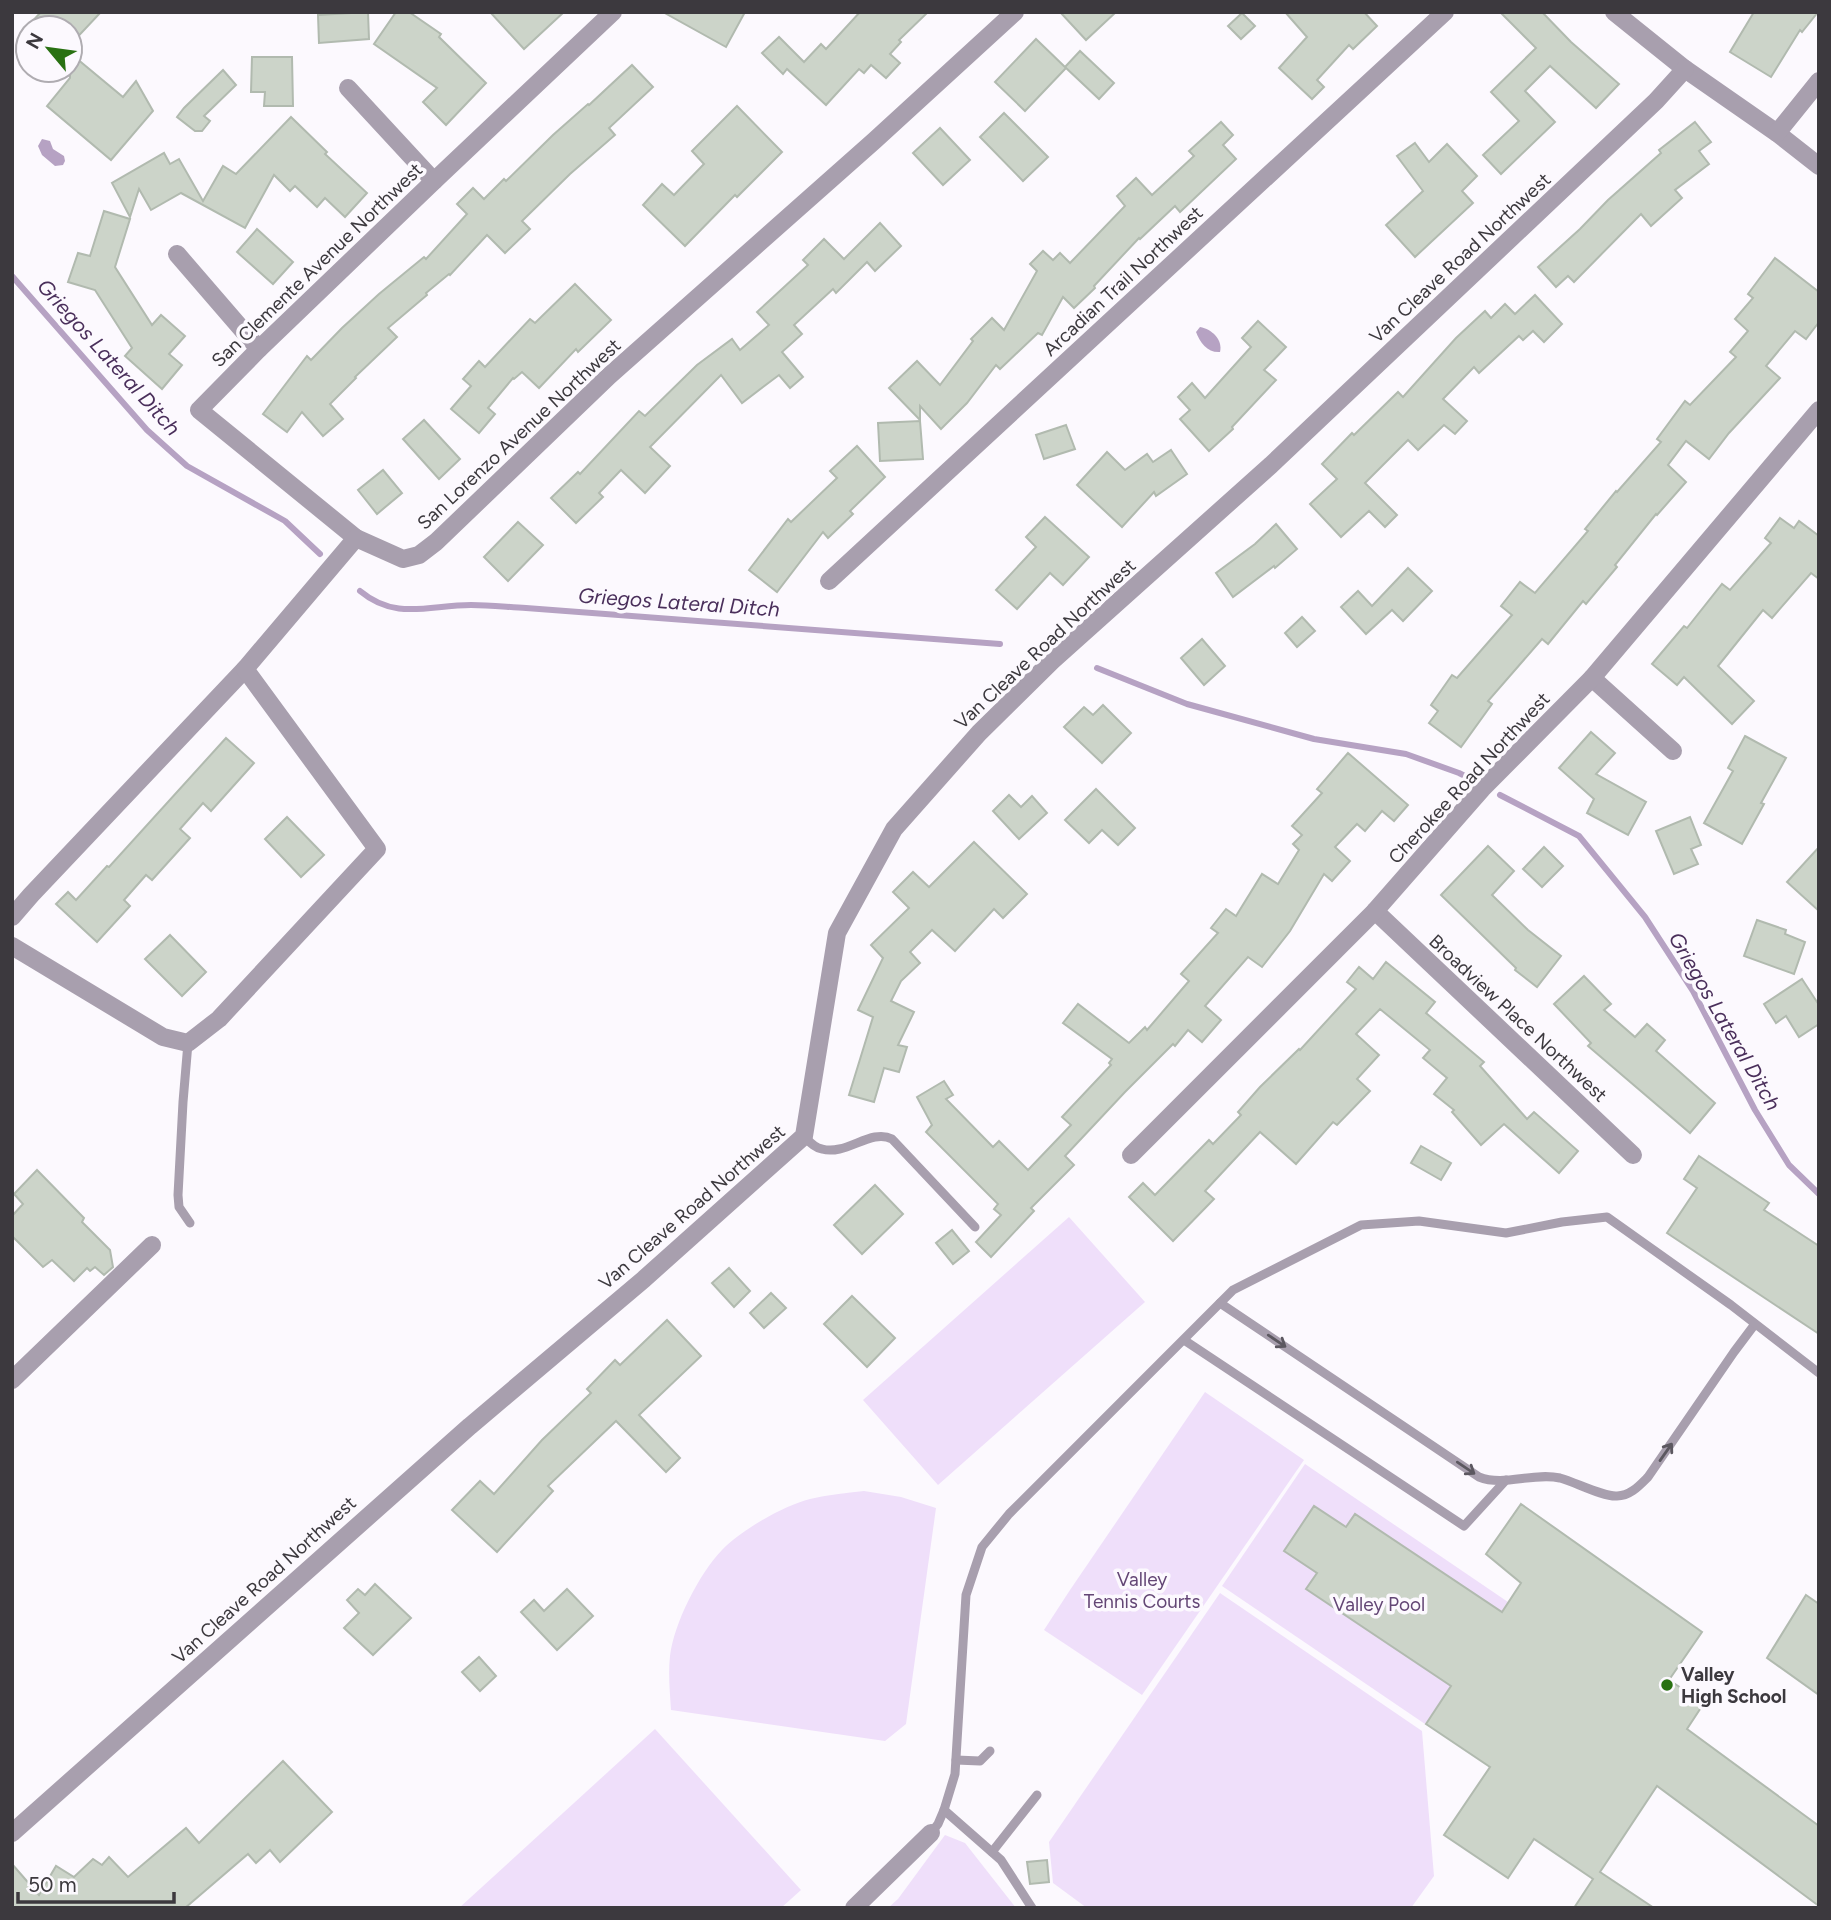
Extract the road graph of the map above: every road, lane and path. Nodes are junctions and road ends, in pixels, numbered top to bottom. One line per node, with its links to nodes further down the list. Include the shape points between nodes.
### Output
1 (1015, 12): 14 (street, San Lorenzo Avenue Northwest, via 609,376 436,542 419,555 403,559)
2 (1445, 12): 15 (street, Arcadian Trail Northwest)
3 (1614, 12): 5 (street)
4 (605, 15): 10 (street, San Clemente Avenue Northwest)
5 (1685, 69): 8 (street); 23 (street, Van Cleave Road Northwest, via 1281,456 1052,661 979,733 894,829 837,933)
6 (1819, 80): 8 (street)
7 (348, 88): 10 (street)
8 (1777, 133): 9 (street)
9 (1819, 166)
10 (433, 181): 12 (street, San Clemente Avenue Northwest)
11 (177, 254): 12 (street)
12 (259, 349): 14 (street, San Clemente Avenue Northwest, via 199,411)
13 (1819, 410): 17 (street, Cherokee Road Northwest)
14 (356, 538): 16 (street)
15 (829, 581)
16 (245, 669): 20 (street); 22 (street, via 377,849 219,1019)
17 (1592, 678): 18 (street); 19 (street, Cherokee Road Northwest, via 1482,789)
18 (1673, 751)
19 (1375, 911): 24 (street, Broadview Place Northwest); 25 (street, Cherokee Road Northwest)
20 (12, 917)
21 (12, 946): 22 (street, via 163,1037)
22 (188, 1043): 26 (lane, via 178,1195 179,1207)
23 (804, 1136): 27 (lane, via 823,1150 837,1150 881,1135 892,1139); 39 (street, Van Cleave Road Northwest)
24 (1633, 1155)
25 (1131, 1156)
26 (190, 1223)
27 (975, 1227)
28 (152, 1245): 33 (street)
29 (1220, 1303): 30 (lane, via 1233,1290 1361,1225 1419,1221 1506,1233 1607,1217); 31 (lane); 34 (lane, one-way to 34, via 1479,1477 1491,1482)
30 (1755, 1324): 32 (lane); 34 (lane, one-way to 30, via 1558,1477 1614,1497 1629,1494 1648,1477)
31 (1184, 1340): 34 (lane, via 1464,1526); 36 (lane, via 1009,1514 982,1548 966,1595)
32 (1819, 1373)
33 (12, 1380)
34 (1506, 1480)
35 (990, 1751): 36 (lane, via 980,1761)
36 (956, 1760): 38 (lane)
37 (1037, 1795): 41 (lane)
38 (944, 1810): 40 (lane); 41 (lane)
39 (12, 1833)
40 (931, 1833): 42 (street)
41 (992, 1852): 43 (lane)
42 (854, 1908)
43 (1032, 1908)

